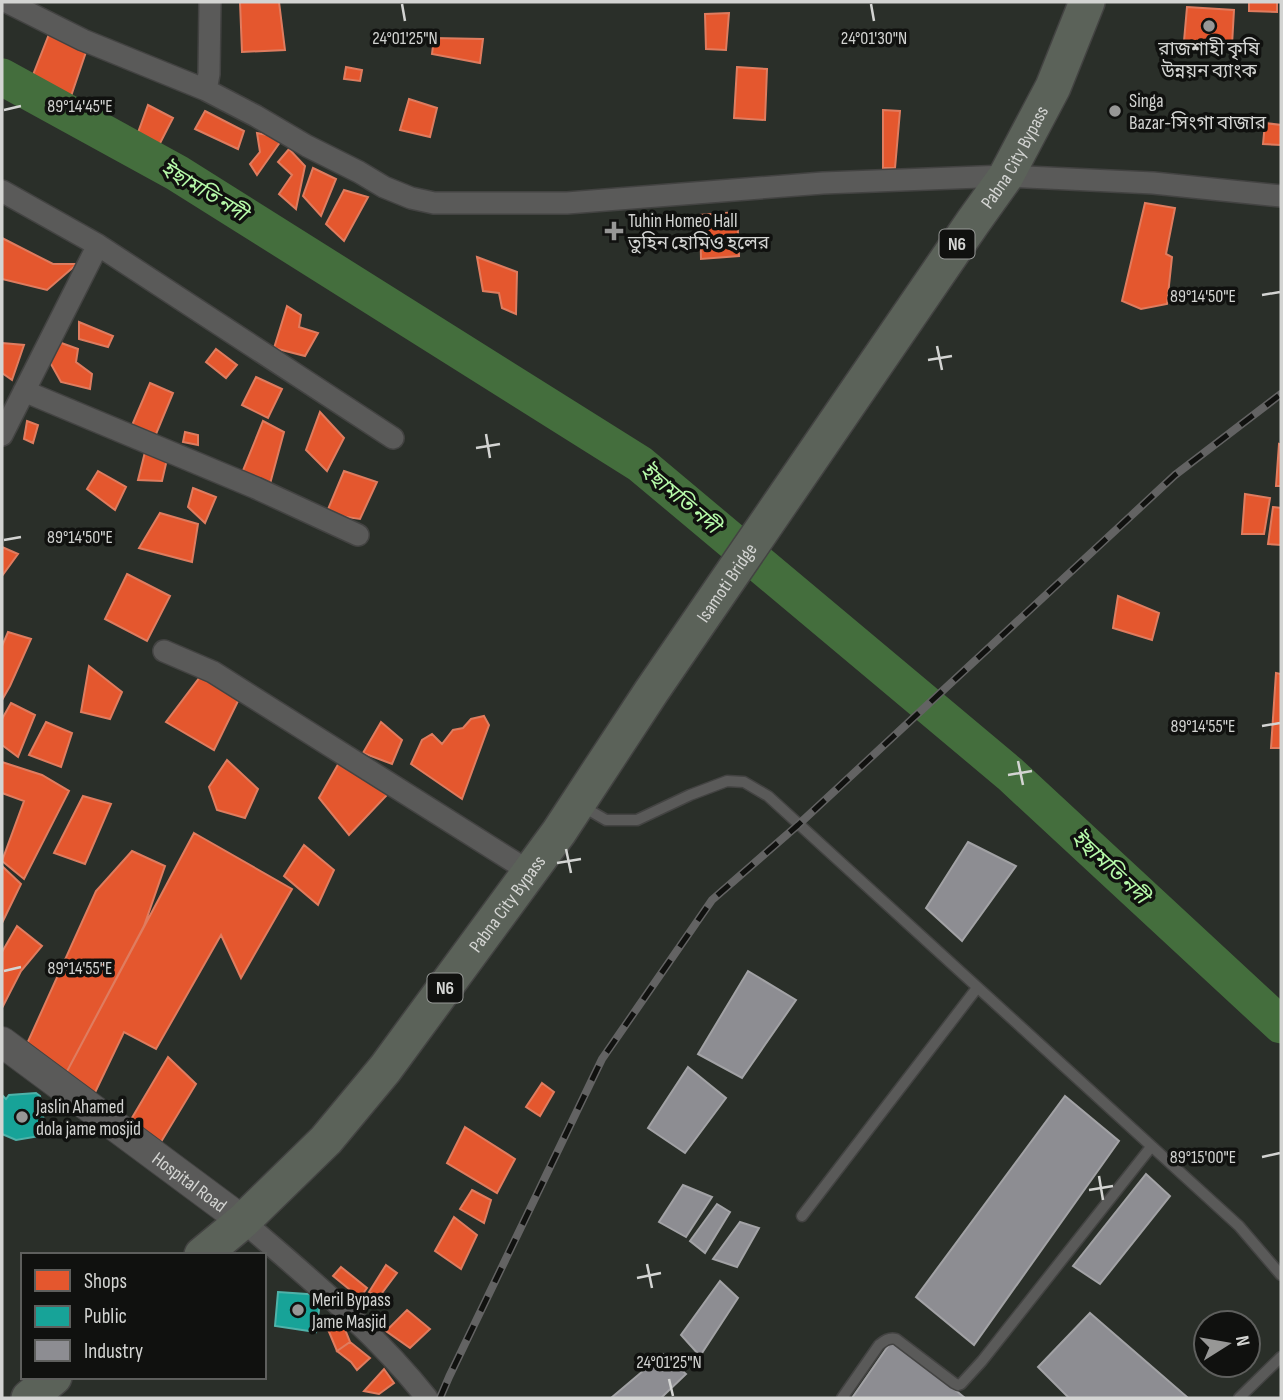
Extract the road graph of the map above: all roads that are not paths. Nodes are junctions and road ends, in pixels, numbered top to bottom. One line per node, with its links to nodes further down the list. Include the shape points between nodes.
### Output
1 (6, 2): 4 (street, via 83,40)
2 (210, 2): 4 (street)
3 (1087, 2): 5 (highway, Pabna City Bypass / N6, via 1053,88)
4 (206, 90): 5 (street, via 384,187 434,203 567,203 823,183)
5 (1006, 176): 7 (street, via 1153,183); 12 (highway, Pabna City Bypass / N6)
6 (2, 191): 8 (street)
7 (1281, 196)
8 (98, 245): 9 (street); 11 (street)
9 (24, 391): 10 (street); 13 (street)
10 (2, 435)
11 (393, 438)
12 (801, 472): 15 (highway, Isamoti Bridge / N6)
13 (358, 535)
14 (164, 651): 17 (street, via 213,672)
15 (651, 692): 16 (highway, Pabna City Bypass / N6)
16 (578, 804): 17 (highway, Pabna City Bypass / N6); 18 (lane, via 606,820 637,820 727,781 744,782 768,796)
17 (530, 872): 22 (highway, Pabna City Bypass / N6, via 385,1069 326,1140)
18 (977, 988): 20 (lane); 21 (lane)
19 (2, 1042): 22 (main road, Hospital Road)
20 (1151, 1147): 24 (lane, via 1239,1226); 29 (lane, via 961,1384 892,1339 879,1345)
21 (802, 1216)
22 (243, 1221): 23 (highway, Pabna City Bypass / N6); 28 (street, via 350,1314)
23 (204, 1253)
24 (1281, 1275)
25 (1281, 1357): 30 (lane)
26 (52, 1379): 27 (highway)
27 (29, 1398)
28 (427, 1398)
29 (842, 1398)
30 (1239, 1398)

